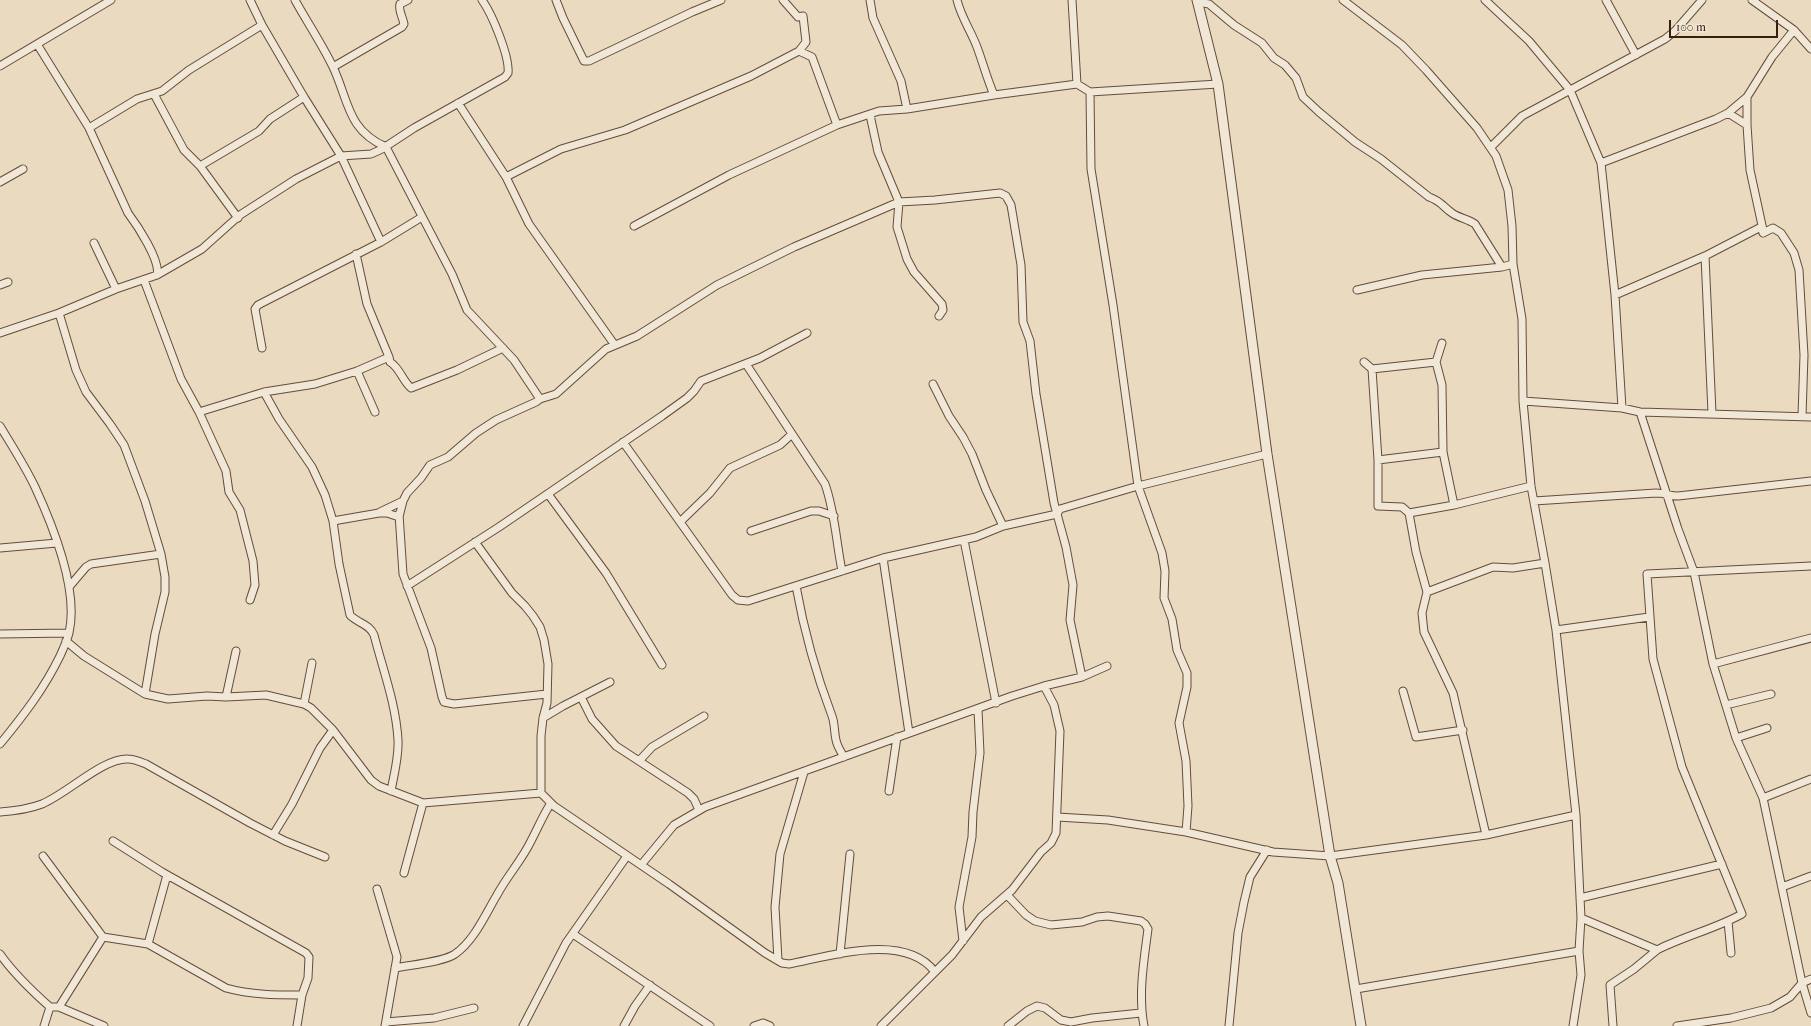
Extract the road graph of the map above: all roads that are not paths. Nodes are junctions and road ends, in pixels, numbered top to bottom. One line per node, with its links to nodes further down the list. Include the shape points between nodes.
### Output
1 (111, 0): 21 (street)
2 (250, 0): 18 (street)
3 (294, 0): 27 (street)
4 (408, 0): 27 (street, via 399,7 403,17 402,27)
5 (482, 0): 36 (street, via 491,15 500,40 508,73 499,81)
6 (556, 0): 7 (street, via 584,61 589,61)
7 (721, 0)
8 (783, 0): 20 (street, via 798,17 803,16)
9 (870, 0): 37 (street, via 873,18 900,81)
10 (957, 0): 33 (street)
11 (1072, 0): 28 (street)
12 (1343, 0): 44 (street, via 1413,55)
13 (1485, 0): 30 (street, via 1529,41)
14 (1606, 0): 24 (street)
15 (1702, 0): 24 (street, via 1675,31)
16 (1752, 0): 19 (street)
17 (1198, 1): 29 (street); 61 (street, via 1209,4 1234,25 1262,43 1296,78 1303,96 1355,142 1381,158 1429,197 1438,200 1454,214 1475,224)
18 (262, 25): 32 (street); 34 (street)
19 (1794, 30): 22 (street); 35 (street, via 1772,57)
20 (806, 42): 23 (street); 25 (street)
21 (37, 44): 26 (street); 42 (street)
22 (1811, 49)
23 (799, 51): 25 (street); 49 (street, via 751,76 625,130 561,149)
24 (1636, 55): 30 (street)
25 (812, 57): 40 (street)
26 (0, 66)
27 (333, 67): 43 (street, via 356,124 372,141)
28 (1077, 84): 31 (street); 33 (street)
29 (1218, 84): 31 (street); 98 (street)
30 (1570, 90): 44 (street, via 1522,116); 46 (street)
31 (1090, 92): 101 (street, via 1091,169)
32 (154, 94): 42 (street, via 137,99); 47 (street, via 184,150)
33 (994, 95): 37 (street)
34 (304, 97): 45 (street); 47 (street, via 270,119 259,131)
35 (1747, 97): 38 (street); 41 (street)
36 (458, 103): 43 (street); 49 (street)
37 (907, 109): 39 (street, via 879,111)
38 (1728, 113): 41 (street); 46 (street, via 1716,120)
39 (870, 115): 40 (street); 51 (street, via 878,152)
40 (837, 125): 54 (street, via 729,175)
41 (1747, 125): 55 (street, via 1750,170)
42 (89, 128): 62 (street, via 128,213 154,258)
43 (386, 147): 45 (street, via 371,154); 52 (street)
44 (1491, 147): 60 (street, via 1511,205)
45 (341, 156): 53 (street, via 296,178); 56 (street)
46 (1601, 163): 68 (street)
47 (200, 166): 53 (street)
48 (23, 170): 50 (street)
49 (506, 177): 74 (street, via 529,224)
50 (0, 182)
51 (899, 202): 70 (street, via 897,227 907,259 914,272 942,304); 74 (street, via 794,247 717,285 637,336); 110 (street, via 995,193 1009,199 1021,266 1024,322 1030,341 1036,394)
52 (422, 217): 56 (street); 76 (street, via 452,274 467,310)
53 (238, 218): 62 (street, via 202,249)
54 (634, 226)
55 (1764, 232): 59 (street, via 1761,227); 92 (street, via 1773,228 1781,233 1794,253 1799,270 1804,356)
56 (381, 242): 58 (street)
57 (94, 243): 66 (street)
58 (356, 254): 75 (street, via 258,305 255,309); 77 (street, via 367,304)
59 (1705, 256): 68 (street); 91 (street)
60 (1513, 264): 61 (street); 86 (street, via 1522,319)
61 (1502, 267): 67 (street, via 1422,275)
62 (157, 274): 63 (street)
63 (144, 280): 66 (street); 88 (street, via 182,379)
64 (8, 282): 65 (street)
65 (0, 285)
66 (116, 289): 69 (street)
67 (1357, 290)
68 (1615, 295): 87 (street)
69 (59, 313): 71 (street); 121 (street, via 76,370 86,392 124,445)
70 (939, 316)
71 (0, 333)
72 (807, 333): 80 (street)
73 (1442, 343): 79 (street)
74 (614, 344): 85 (street, via 606,348 556,394)
75 (262, 348)
76 (503, 348): 77 (street, via 411,388 406,385); 85 (street)
77 (389, 357): 82 (street)
78 (1364, 362): 81 (street)
79 (1436, 362): 81 (street); 97 (street, via 1442,385)
80 (746, 364): 95 (street); 96 (street, via 701,381 687,398)
81 (1372, 369): 99 (street)
82 (357, 371): 84 (street, via 315,384); 89 (street)
83 (933, 384): 115 (street, via 949,416 963,436)
84 (264, 392): 88 (street); 113 (street, via 312,467 326,495)
85 (540, 398): 105 (street, via 496,420 448,457 430,465)
86 (1524, 401): 87 (street); 102 (street)
87 (1622, 408): 90 (street)
88 (199, 412): 131 (street, via 226,471 229,492 240,510 253,561 255,585)
89 (375, 412)
90 (1640, 412): 91 (street); 103 (street)
91 (1712, 413): 92 (street)
92 (1802, 416): 93 (street)
93 (1811, 417)
94 (0, 426): 119 (street, via 35,486)
95 (792, 434): 111 (street, via 825,484); 114 (street, via 780,445 730,468 691,514)
96 (623, 442): 104 (street); 114 (street)
97 (1442, 452): 99 (street); 107 (street)
98 (1267, 454): 101 (street); 188 (street)
99 (1378, 460): 109 (street, via 1378,506 1402,507)
100 (1811, 481): 103 (street, via 1678,496)
101 (1138, 486): 110 (street, via 1060,509); 180 (street, via 1162,553 1165,571 1164,598 1172,619 1177,650 1187,673 1187,687 1179,723 1186,761)
102 (1530, 486): 106 (street); 107 (street)
103 (1666, 493): 106 (street); 126 (street)
104 (548, 494): 118 (street); 142 (street, via 606,573)
105 (402, 501): 108 (street); 112 (street)
106 (1534, 501): 123 (street)
107 (1454, 505): 109 (street)
108 (380, 512): 112 (street); 113 (street)
109 (1409, 513): 130 (street)
110 (1057, 514): 115 (street); 144 (street, via 1074,585 1070,620)
111 (834, 516): 116 (street, via 811,511); 125 (street)
112 (399, 517): 127 (street, via 403,574)
113 (333, 521): 170 (street, via 350,615 372,631 394,708 398,760)
114 (680, 522): 128 (street, via 738,600 748,601)
115 (1003, 526): 117 (street)
116 (751, 531)
117 (964, 540): 122 (street); 153 (street)
118 (475, 542): 127 (street); 149 (street, via 512,594 526,606 540,627 547,652)
119 (57, 543): 120 (street); 129 (street)
120 (0, 548)
121 (161, 554): 129 (street, via 86,566); 148 (street, via 165,592 154,634)
122 (883, 558): 125 (street); 162 (street)
123 (1545, 563): 130 (street, via 1513,568 1492,567); 134 (street)
124 (1811, 566): 126 (street)
125 (842, 571): 128 (street)
126 (1694, 572): 133 (street, via 1647,574); 141 (street)
127 (407, 586): 149 (street, via 431,648 444,702 454,704)
128 (796, 586): 166 (street, via 804,630 832,718 836,742)
129 (69, 587): 135 (street)
130 (1427, 592): 161 (street, via 1422,613 1424,632 1453,693)
131 (250, 600)
132 (1294, 600): 188 (street)
133 (1649, 617): 134 (street); 190 (street, via 1653,659 1682,767)
134 (1556, 630): 178 (street)
135 (69, 633): 136 (street); 138 (street)
136 (0, 634)
137 (1811, 638): 141 (street)
138 (66, 641): 148 (street, via 84,656); 165 (street, via 49,678 20,720)
139 (236, 651): 151 (street)
140 (312, 664): 154 (street)
141 (1713, 664): 155 (street)
142 (662, 665)
143 (1107, 666): 144 (street)
144 (1082, 677): 146 (street)
145 (610, 682): 152 (street)
146 (1044, 686): 153 (street); 179 (street, via 1054,705 1060,731)
147 (1403, 691): 161 (street, via 1416,737)
148 (145, 694): 151 (street, via 168,699)
149 (547, 694): 158 (street)
150 (1771, 694): 155 (street)
151 (226, 697): 154 (street, via 266,695)
152 (581, 697): 158 (street); 167 (street, via 592,719 604,734 616,746)
153 (996, 703): 156 (street)
154 (304, 704): 160 (street)
155 (1726, 705): 164 (street)
156 (978, 710): 162 (street); 203 (street, via 980,753 972,812 972,837 959,907)
157 (704, 716): 167 (street, via 652,747)
158 (543, 718): 172 (street)
159 (1767, 728): 164 (street)
160 (333, 730): 170 (street, via 367,777); 181 (street, via 320,748)
161 (1463, 730): 182 (street)
162 (910, 733): 163 (street)
163 (898, 737): 166 (street); 171 (street)
164 (1736, 738): 173 (street)
165 (0, 743)
166 (844, 757): 168 (street)
167 (639, 761): 176 (street, via 688,793)
168 (804, 772): 176 (street); 210 (street, via 780,854 775,907)
169 (1811, 779): 173 (street)
170 (391, 791): 175 (street)
171 (889, 791)
172 (541, 793): 174 (street); 175 (street)
173 (1763, 798): 195 (street)
174 (551, 802): 187 (street); 211 (street, via 524,853 508,874 478,928 461,949 454,956)
175 (423, 804): 192 (street)
176 (699, 810): 191 (street, via 674,826)
177 (0, 812): 181 (street, via 42,804 115,760 129,758 146,764)
178 (1576, 815): 182 (street); 198 (street)
179 (1057, 817): 180 (street, via 1108,820); 197 (street, via 1056,833 1052,843 1041,852)
180 (1186, 832): 184 (street)
181 (273, 835): 189 (street)
182 (1486, 835): 188 (street)
183 (113, 841): 193 (street)
184 (1267, 850): 188 (street); 236 (street, via 1250,877 1244,902 1238,933)
185 (850, 854): 209 (street)
186 (43, 856): 202 (street)
187 (627, 856): 191 (street); 201 (street)
188 (1330, 856): 216 (street, via 1338,883)
189 (325, 857)
190 (1722, 864): 198 (street); 200 (street, via 1742,914)
191 (641, 865): 210 (street)
192 (404, 873)
193 (167, 875): 204 (street); 217 (street, via 306,953 309,957 309,969)
194 (1811, 876): 195 (street)
195 (1782, 887): 214 (street)
196 (377, 889): 211 (street, via 397,957)
197 (1007, 895): 203 (street, via 981,917); 221 (street, via 1026,915 1035,921 1051,925 1108,916 1141,921 1145,924 1148,929)
198 (1580, 898): 199 (street)
199 (1581, 918): 205 (street); 206 (street)
200 (1728, 921): 205 (street); 207 (street)
201 (572, 934): 215 (street); 228 (street)
202 (103, 937): 204 (street); 219 (street)
203 (963, 941): 212 (street)
204 (148, 944): 217 (street, via 226,988 239,992)
205 (1657, 950): 239 (street, via 1610,985)
206 (1579, 951): 216 (street); 238 (street, via 1581,975)
207 (1731, 952)
208 (0, 954): 218 (street, via 9,967)
209 (840, 954): 210 (street, via 789,964); 212 (street, via 866,950 896,951 919,957)
210 (778, 960)
211 (395, 968): 224 (street)
212 (935, 972): 233 (street)
213 (1811, 979): 214 (street)
214 (1802, 983): 222 (street); 240 (street, via 1790,997 1771,1008 1731,1018)
215 (650, 985): 229 (street); 230 (street)
216 (1356, 989): 237 (street)
217 (302, 995): 227 (street)
218 (50, 1007): 219 (street); 225 (street)
219 (59, 1007): 226 (street)
220 (474, 1008): 224 (street, via 434,1018)
221 (1141, 1013): 223 (street); 235 (street)
222 (1811, 1013)
223 (1079, 1023): 234 (street, via 1061,1020 1045,1008 1037,1006)
224 (386, 1024)
225 (44, 1026)
226 (104, 1026)
227 (297, 1026)
228 (523, 1026)
229 (624, 1026)
230 (710, 1026)
231 (754, 1026): 232 (street, via 763,1023)
232 (770, 1026)
233 (881, 1026)
234 (1008, 1026)
235 (1144, 1026)
236 (1229, 1026)
237 (1361, 1026)
238 (1573, 1026)
239 (1613, 1026)
240 (1677, 1026)

